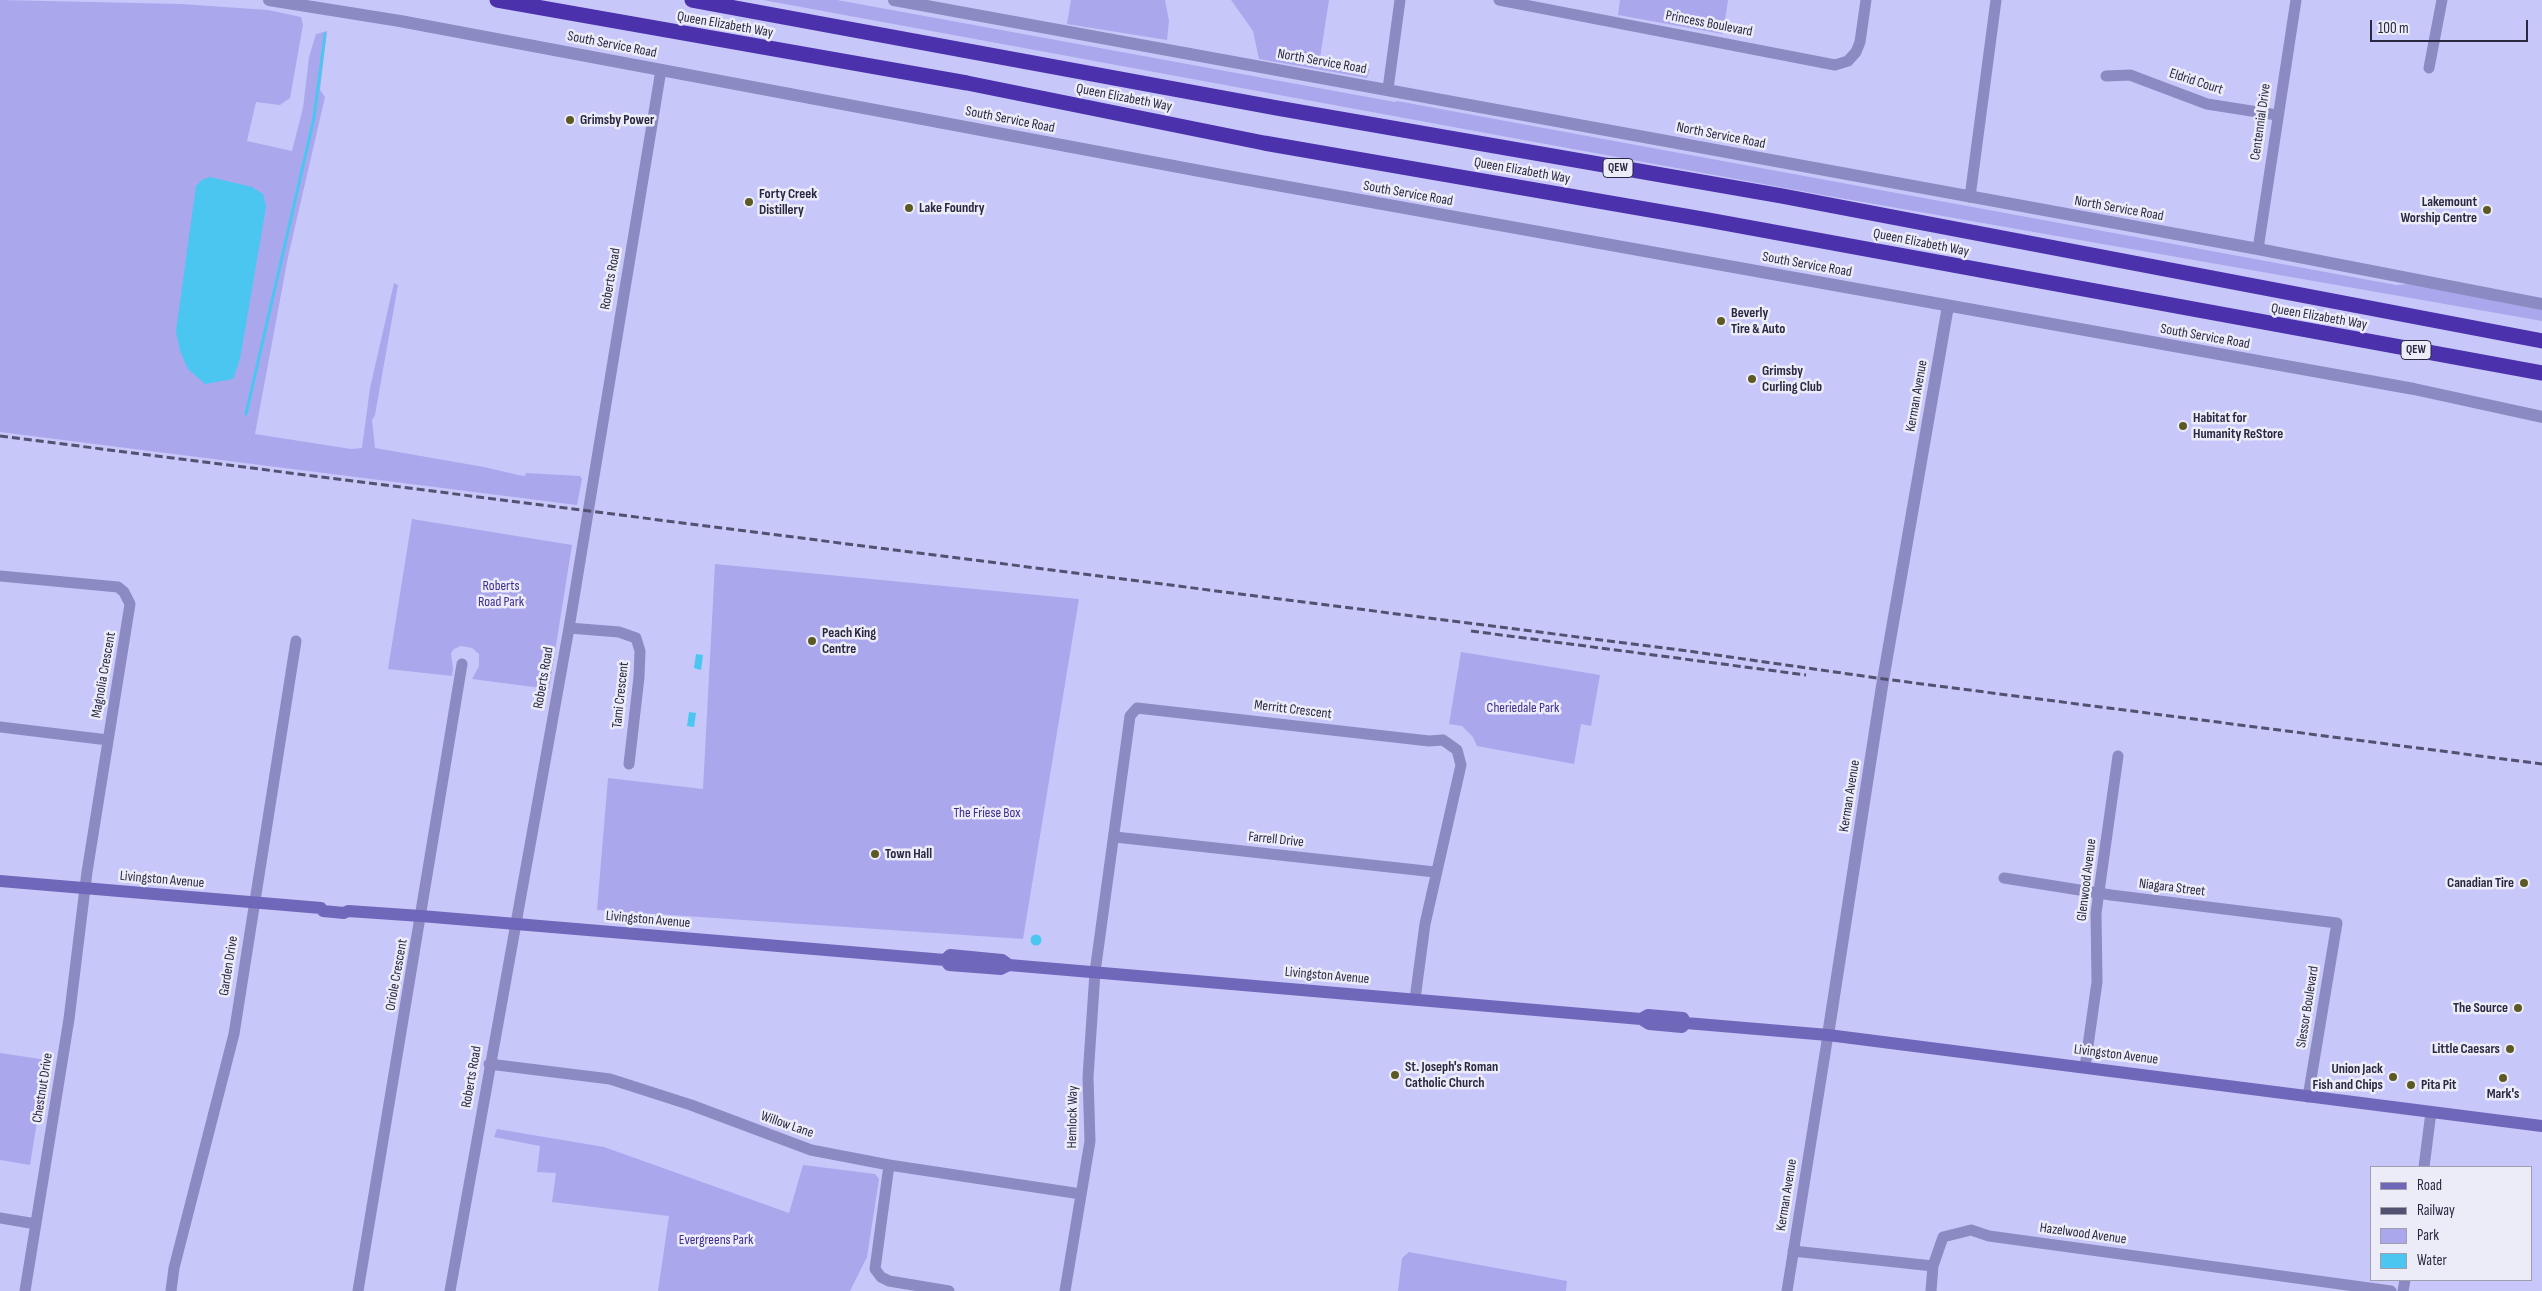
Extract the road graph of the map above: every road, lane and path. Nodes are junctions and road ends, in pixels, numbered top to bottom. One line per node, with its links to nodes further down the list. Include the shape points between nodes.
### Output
1 (269, 0): 12 (street, South Service Road)
2 (497, 0): 21 (highway, Queen Elizabeth Way / QEW, via 967,84 1264,143)
3 (692, 0): 20 (highway, Queen Elizabeth Way / QEW, via 1276,108 1782,196)
4 (894, 0): 14 (street, North Service Road)
5 (1400, 0): 14 (street)
6 (1500, 0): 7 (street, Princess Boulevard, via 1835,64 1848,61 1856,52)
7 (1866, 0)
8 (1996, 0): 16 (street)
9 (2296, 0): 15 (street, Centennial Drive)
10 (2442, 0): 11 (street)
11 (2429, 68)
12 (662, 70): 19 (street, South Service Road, via 1241,179); 24 (street, Roberts Road)
13 (2106, 76): 15 (street, Eldrid Court, via 2130,75 2208,104)
14 (1388, 89): 16 (street, North Service Road)
15 (2277, 115): 17 (street, Centennial Drive)
16 (1970, 197): 17 (street, North Service Road)
17 (2258, 249): 18 (street, North Service Road)
18 (2542, 304)
19 (1948, 306): 22 (street, South Service Road, via 2414,389); 43 (street, Kerman Avenue, via 1882,686)
20 (2542, 341)
21 (2542, 373)
22 (2542, 417)
23 (0, 576): 28 (street, Magnolia Crescent, via 118,587 124,592 130,610)
24 (569, 628): 30 (street, Tami Crescent, via 619,632 636,638 640,651 639,677); 40 (street, Roberts Road)
25 (296, 641): 37 (street, Garden Drive)
26 (462, 664): 38 (street, Oriole Crescent)
27 (0, 727): 28 (street)
28 (108, 740): 35 (street, Magnolia Crescent)
29 (2118, 756): 36 (street, Glenwood Avenue)
30 (629, 764)
31 (1115, 838): 32 (street, Farrell Drive); 32 (street, Merritt Crescent, via 1130,716 1137,708 1148,708 1429,741 1443,740 1457,750 1461,765); 41 (street, Merritt Crescent)
32 (1435, 872): 42 (street, Merritt Crescent, via 1424,924)
33 (2004, 878): 36 (street, Niagara Street)
34 (0, 881): 35 (main road, Livingston Avenue)
35 (85, 889): 37 (main road, Livingston Avenue); 53 (street, Chestnut Drive, via 77,965)
36 (2099, 893): 39 (street, Niagara Street); 45 (street, Glenwood Avenue, via 2096,913 2097,982)
37 (255, 903): 38 (main road, Livingston Avenue, via 321,908 323,912); 57 (street, Garden Drive, via 234,1034 174,1268)
38 (421, 916): 40 (main road, Livingston Avenue); 58 (street, Oriole Crescent)
39 (2337, 923): 46 (street, Slessor Boulevard)
40 (515, 924): 41 (main road, Livingston Avenue, via 944,960 949,965 1001,969 1009,965); 44 (street, Roberts Road)
41 (1095, 972): 42 (main road, Livingston Avenue); 51 (street, Hemlock Way, via 1088,1077 1090,1140)
42 (1415, 999): 43 (main road, Livingston Avenue, via 1641,1019 1649,1024 1682,1027 1686,1022)
43 (1828, 1035): 45 (main road, Livingston Avenue); 54 (street, Kerman Avenue)
44 (489, 1064): 49 (street, Willow Lane, via 610,1079 691,1105 792,1144); 59 (street, Roberts Road)
45 (2085, 1066): 46 (main road, Livingston Avenue)
46 (2308, 1096): 47 (main road, Livingston Avenue)
47 (2431, 1112): 48 (main road, Livingston Avenue); 50 (street)
48 (2542, 1126)
49 (889, 1165): 51 (street, Willow Lane); 60 (street, via 875,1269 889,1281)
50 (2424, 1166)
51 (1081, 1194): 61 (street, Hemlock Way)
52 (0, 1218): 53 (street)
53 (36, 1224): 56 (street, Chestnut Drive)
54 (1793, 1251): 55 (street); 62 (street, Kerman Avenue)
55 (1933, 1266): 63 (street); 64 (street, Hazelwood Avenue, via 1943,1237 1971,1230 1989,1236)
56 (25, 1291)
57 (171, 1291)
58 (358, 1291)
59 (450, 1291)
60 (949, 1291)
61 (1065, 1291)
62 (1787, 1291)
63 (1931, 1291)
64 (2391, 1291)

